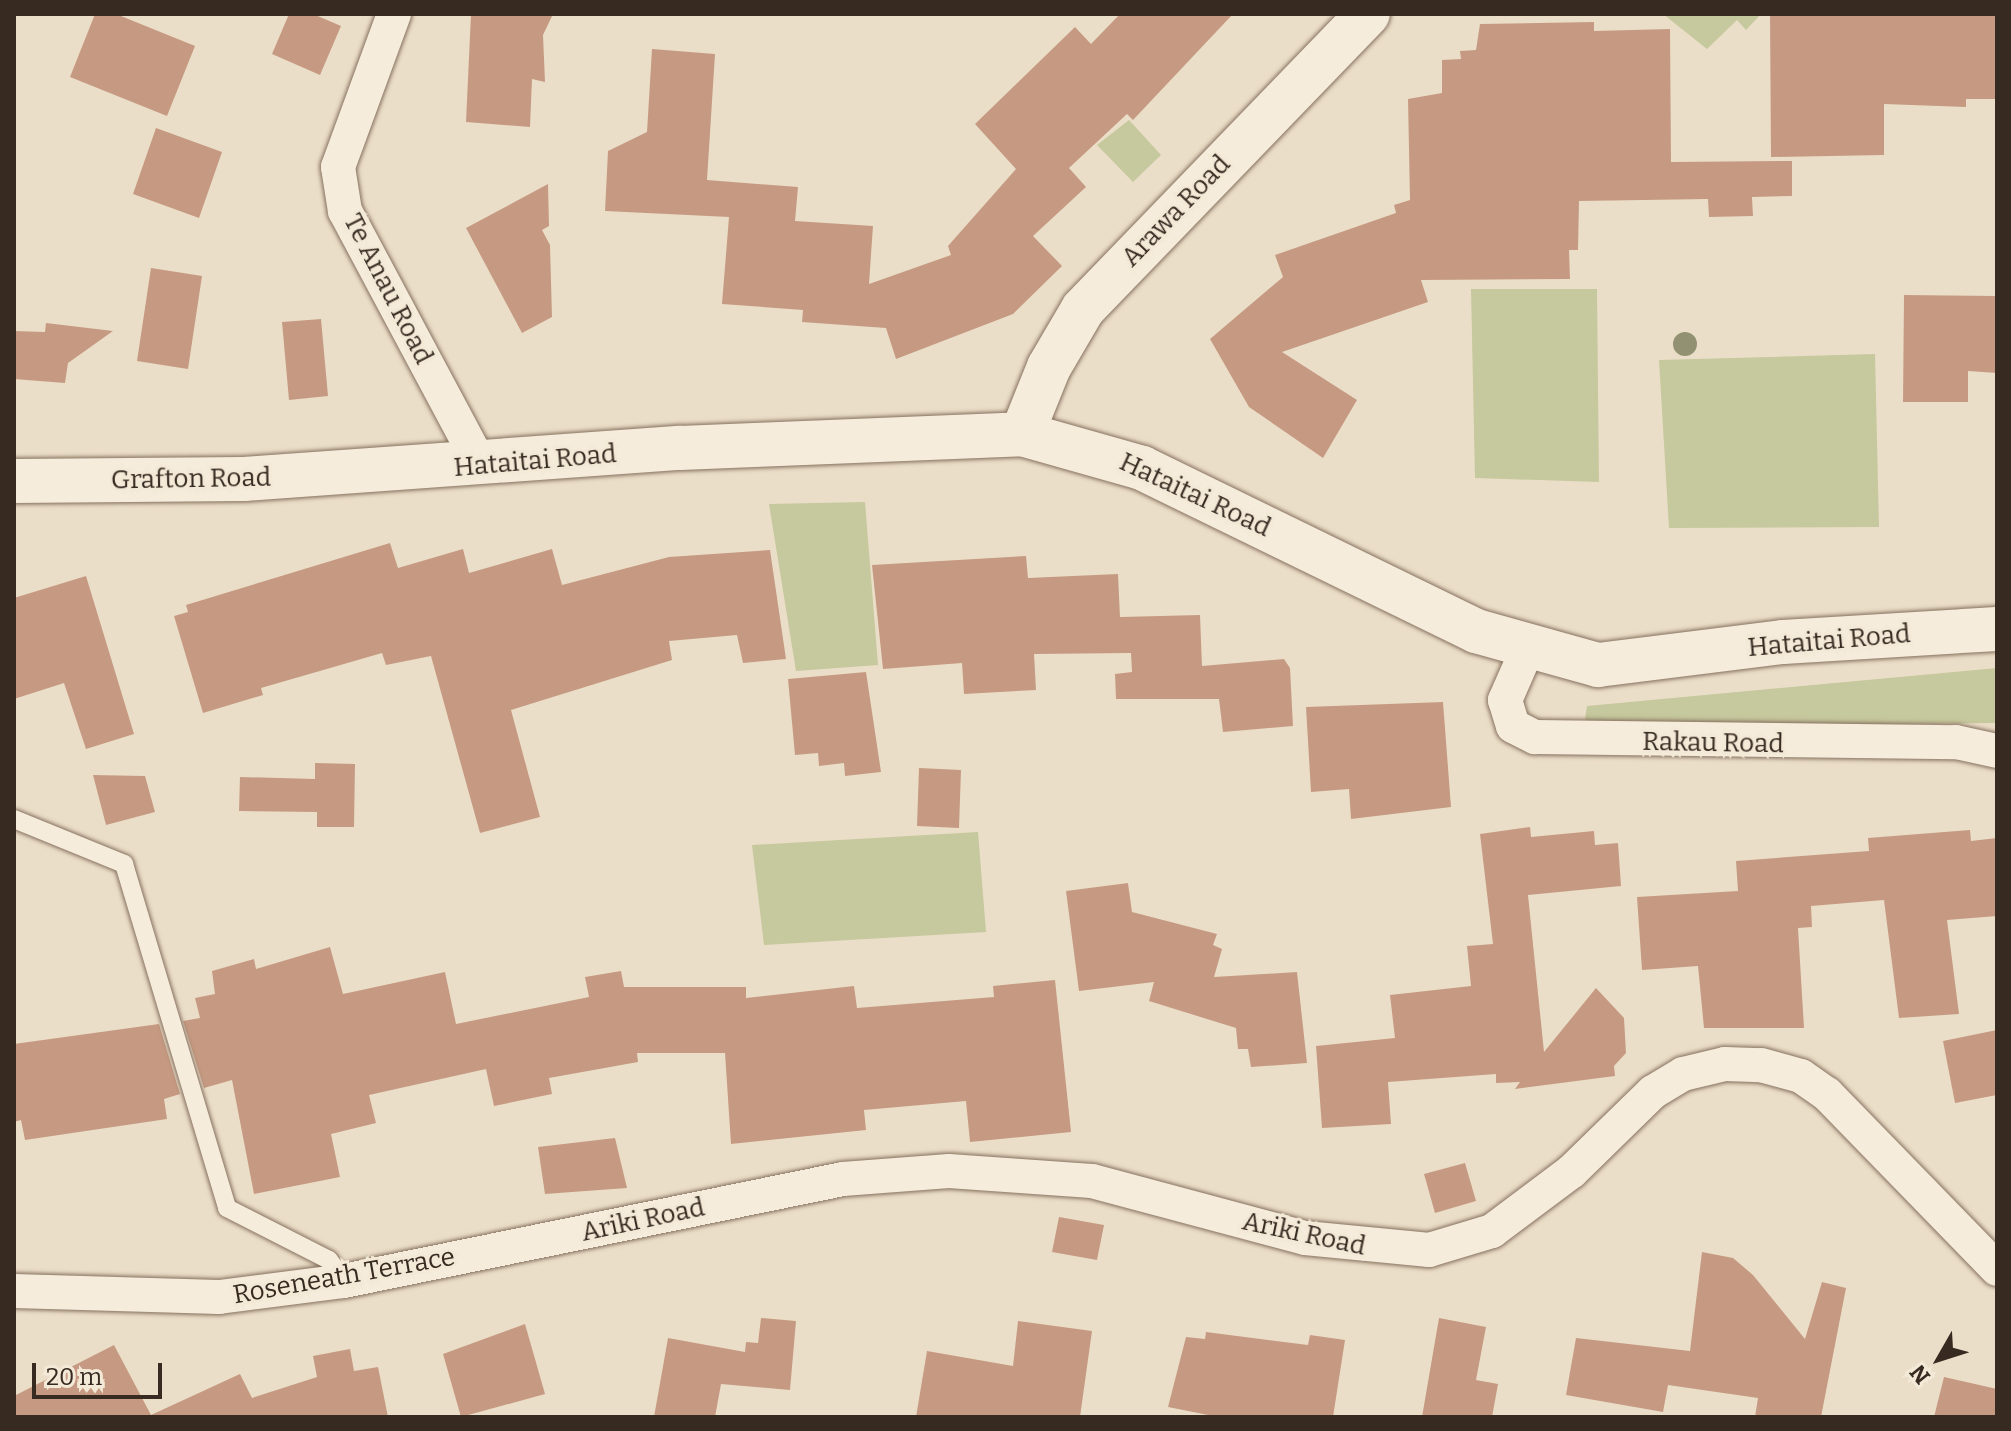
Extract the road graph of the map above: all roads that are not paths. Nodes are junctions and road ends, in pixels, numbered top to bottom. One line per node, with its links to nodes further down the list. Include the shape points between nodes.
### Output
1 (394, 14): 4 (street, Te Anau Road, via 338,167 345,211)
2 (1368, 14): 3 (street, Arawa Road, via 1083,309 1049,367)
3 (1022, 434): 4 (street, Hataitai Road, via 680,448); 8 (street, Hataitai Road, via 1142,468 1476,631)
4 (481, 466): 5 (street, Hataitai Road)
5 (368, 473): 6 (street, Grafton Road)
6 (14, 481)
7 (1997, 629): 8 (street, Hataitai Road, via 1783,642 1598,665)
8 (1527, 650): 9 (street, Rakau Road, via 1505,700 1513,726 1535,737 1956,742)
9 (1997, 751)
10 (14, 819): 13 (lane, via 124,864 227,1208 329,1260)
11 (481, 1251): 12 (street, Ariki Road, via 843,1179 949,1171 1092,1181 1305,1238 1429,1250 1492,1231 1535,1203 1616,1123 1683,1074 1737,1064 1801,1076 1827,1094); 13 (street, Roseneath Terrace)
12 (1997, 1269)
13 (344, 1281): 14 (street, Roseneath Terrace, via 219,1297)
14 (14, 1291)

